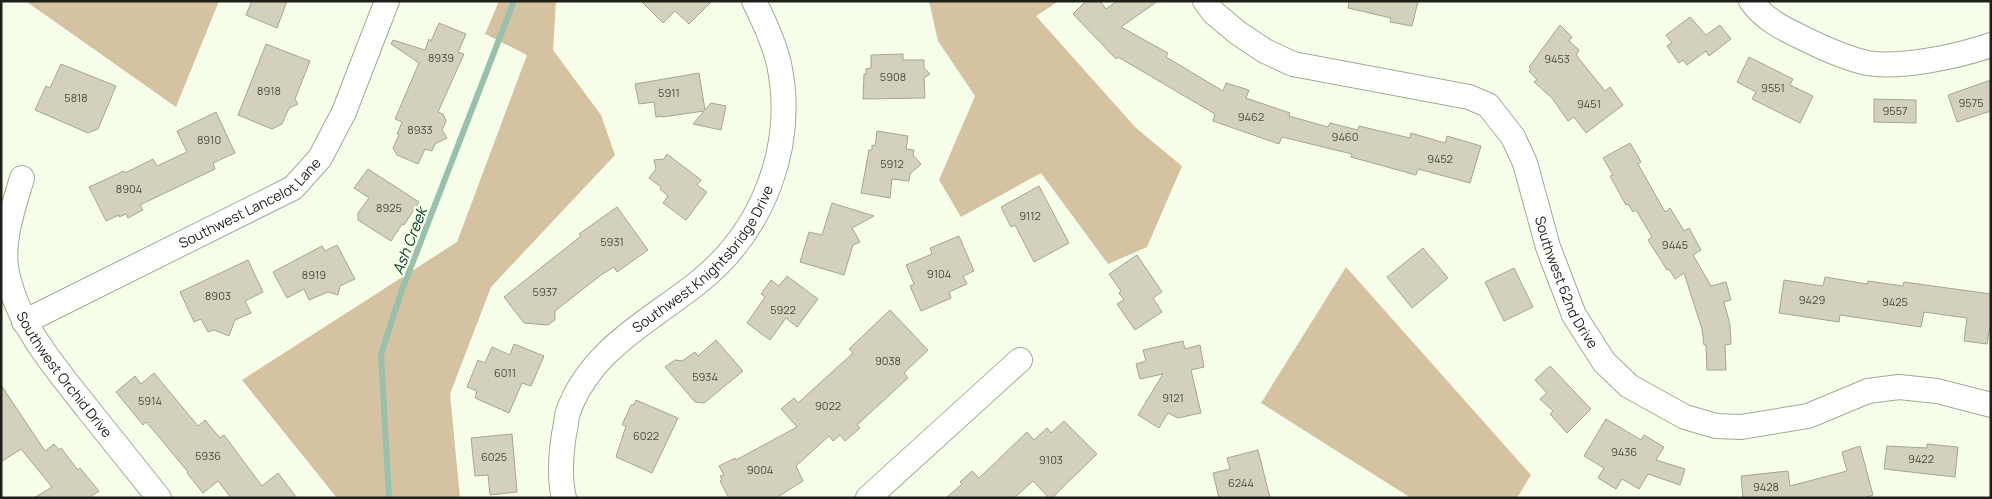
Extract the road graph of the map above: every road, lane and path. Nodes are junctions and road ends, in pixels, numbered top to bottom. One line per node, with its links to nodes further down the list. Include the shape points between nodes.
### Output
1 (387, 1): 7 (street, Southwest Lancelot Lane, via 344,112 320,158 293,188)
2 (754, 1): 11 (street, Southwest Knightsbridge Drive, via 766,24 779,64 784,111 780,152 769,186 755,217 734,248 701,280 618,342 589,372 568,412 562,449)
3 (1205, 1): 9 (street, Southwest 62nd Drive, via 1238,33 1293,64 1469,96 1488,105 1513,137 1525,163 1548,247 1574,315 1604,362 1629,386 1685,417 1716,426 1741,427 1808,416 1868,391 1899,387 1937,391)
4 (1751, 1): 5 (street, via 1760,14 1776,25 1831,51 1867,63 1944,58)
5 (1991, 45)
6 (22, 178): 7 (street, Southwest Orchid Drive, via 6,242 6,266)
7 (24, 322): 10 (street, Southwest Orchid Drive, via 51,362)
8 (1020, 360): 12 (street)
9 (1991, 405)
10 (159, 498)
11 (564, 498)
12 (868, 498)

